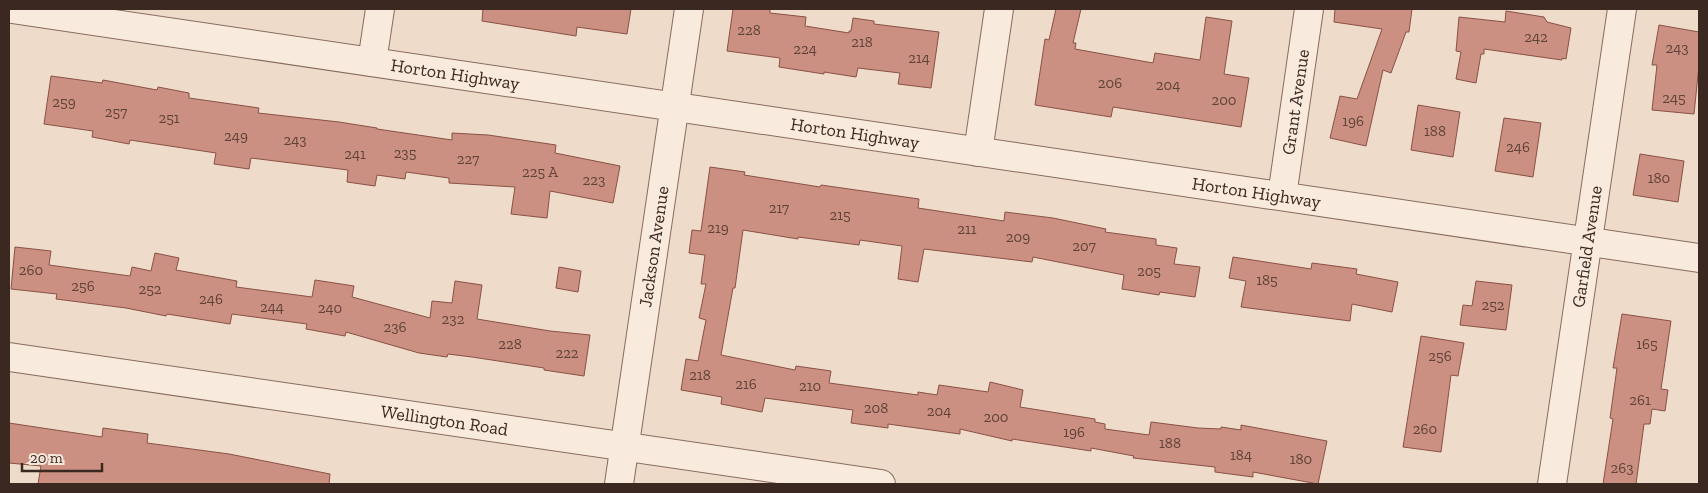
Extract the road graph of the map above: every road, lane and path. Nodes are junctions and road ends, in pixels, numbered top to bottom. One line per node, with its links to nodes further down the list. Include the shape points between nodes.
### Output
1 (12, 9): 7 (street, Horton Highway)
2 (380, 9): 8 (street)
3 (689, 9): 9 (street, Jackson Avenue)
4 (999, 9): 10 (street)
5 (1309, 9): 11 (street, Grant Avenue)
6 (1622, 9): 12 (street, Garfield Avenue)
7 (68, 13): 8 (street, Horton Highway)
8 (372, 62): 9 (street, Horton Highway)
9 (675, 107): 10 (street, Horton Highway); 15 (street, Jackson Avenue)
10 (978, 152): 11 (street, Horton Highway)
11 (1282, 196): 12 (street, Horton Highway)
12 (1587, 242): 13 (street, Horton Highway); 18 (street, Garfield Avenue)
13 (1699, 258)
14 (9, 357): 15 (street, Wellington Road)
15 (624, 446): 16 (street, Jackson Avenue); 17 (street, Wellington Road)
16 (619, 484)
17 (881, 484)
18 (1552, 484)

